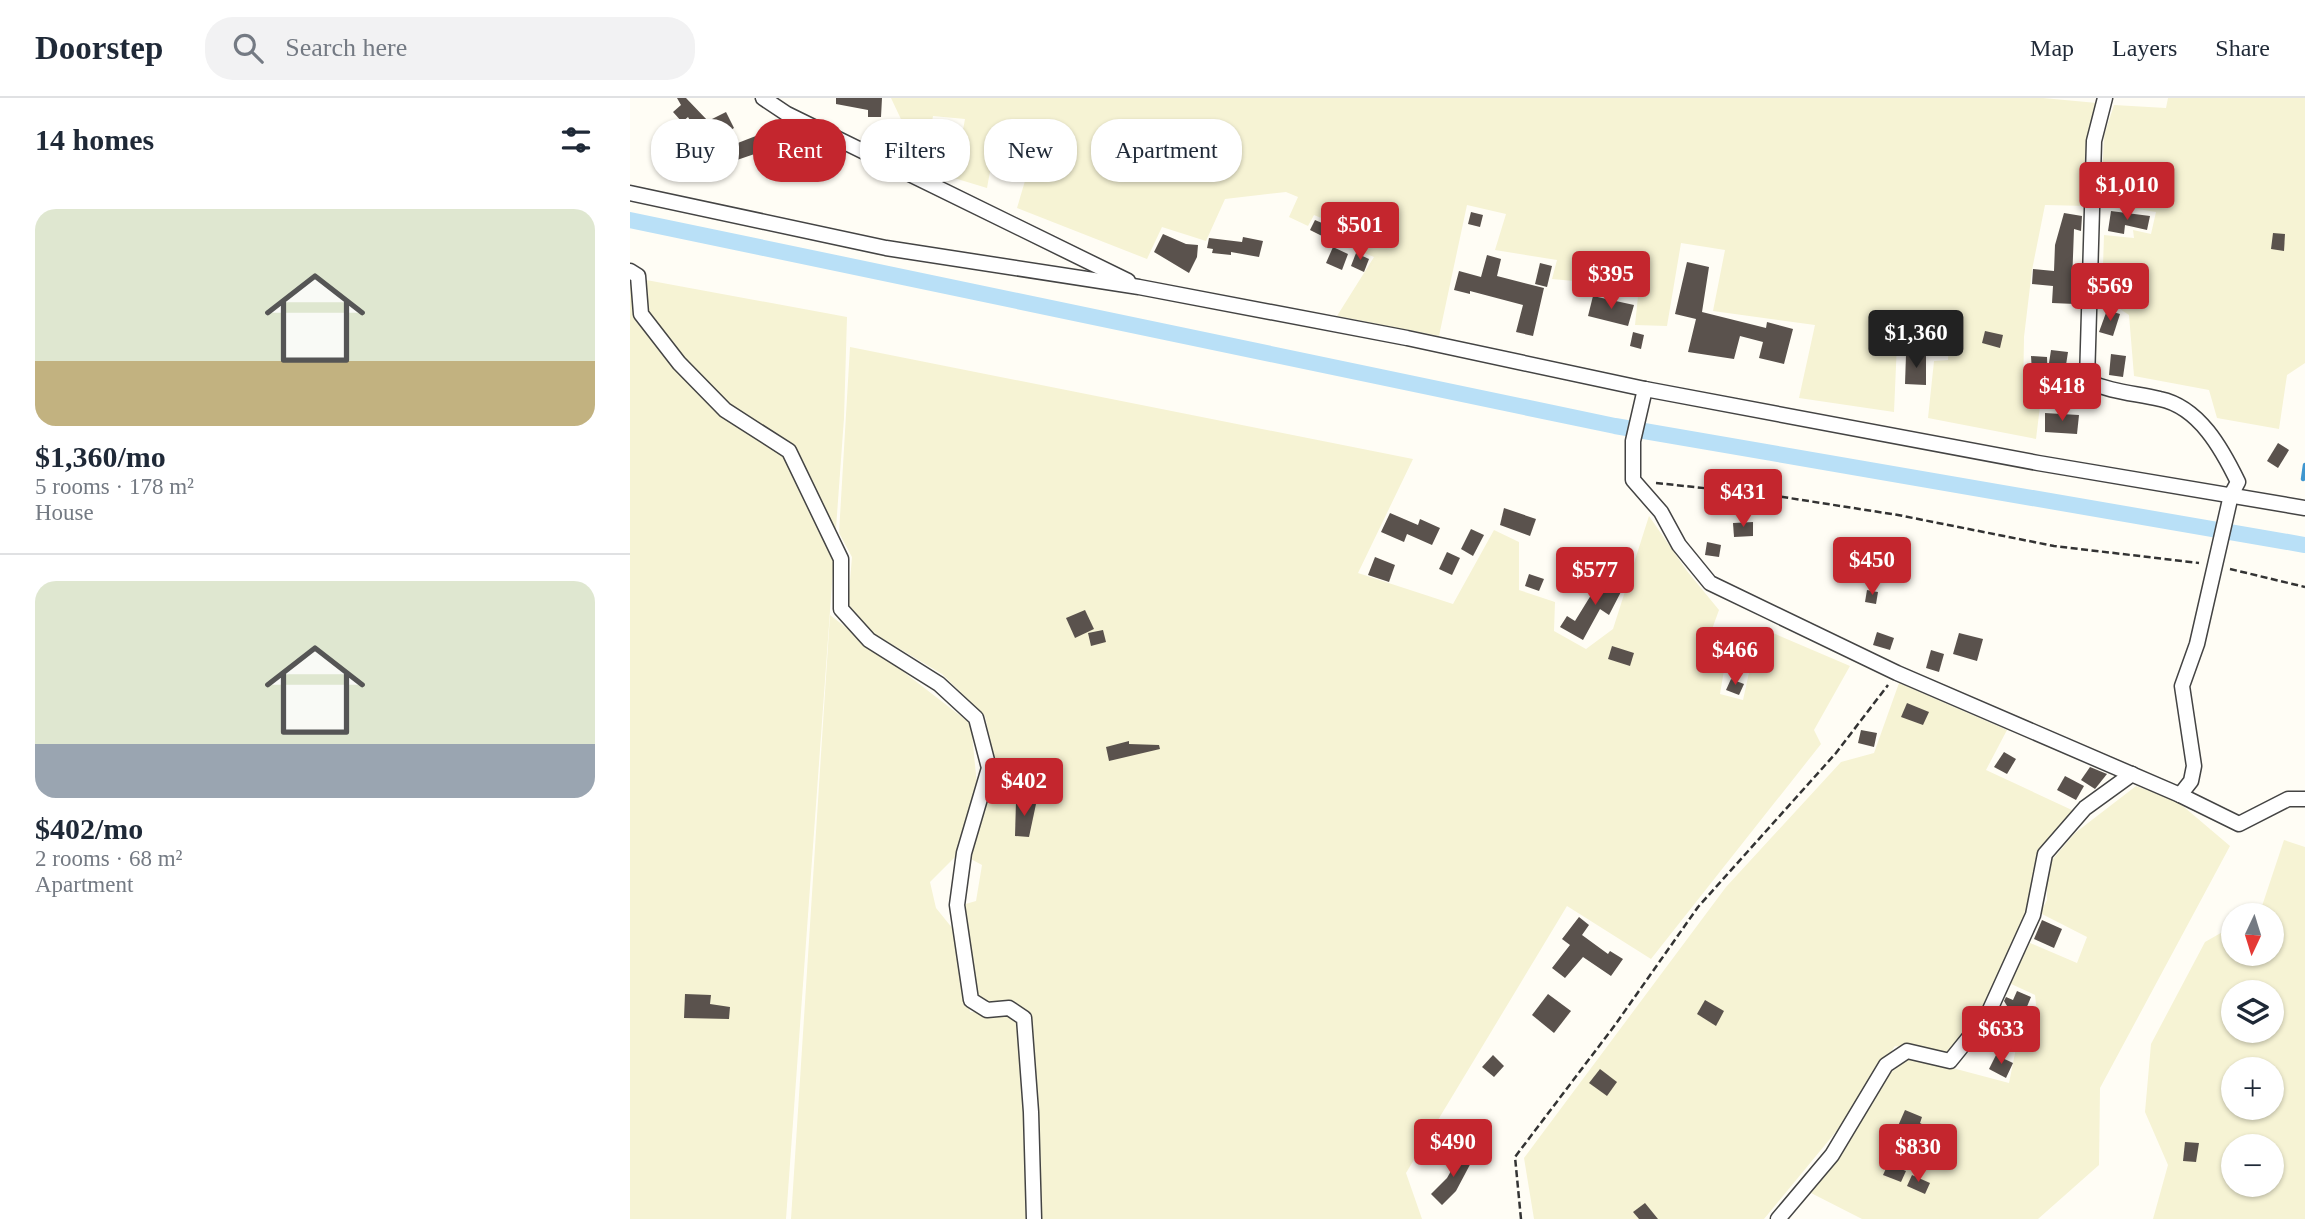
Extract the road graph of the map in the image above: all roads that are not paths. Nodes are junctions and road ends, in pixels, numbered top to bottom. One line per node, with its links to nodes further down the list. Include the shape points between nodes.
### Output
1 (763, 98): 5 (street, via 787,114)
2 (2105, 98): 7 (street, via 2094,141 2087,381 2108,391 2163,399 2196,417 2238,482)
3 (630, 193): 5 (street, via 886,248)
4 (630, 271): 12 (street, via 638,276 641,314 679,363 725,410 789,452 841,559 841,609 869,640 939,684 976,718 989,768 964,853 957,905 971,1000 987,1010 1009,1008 1024,1018)
5 (1139, 287): 6 (street, via 1407,338)
6 (1643, 396): 7 (street); 9 (street, via 1633,441 1633,481 1661,512 1679,545 1710,583 1897,673)
7 (2231, 495): 8 (street); 10 (street, via 2197,644 2182,686 2194,766 2191,781)
8 (2305, 508)
9 (2132, 774): 10 (street); 13 (street, via 2085,808 2045,854 2033,915 1988,1014 1950,1061 1907,1051 1886,1065 1832,1155)
10 (2180, 795): 11 (street, via 2239,824 2288,799)
11 (2305, 799)
12 (1034, 1219)
13 (1778, 1219)

